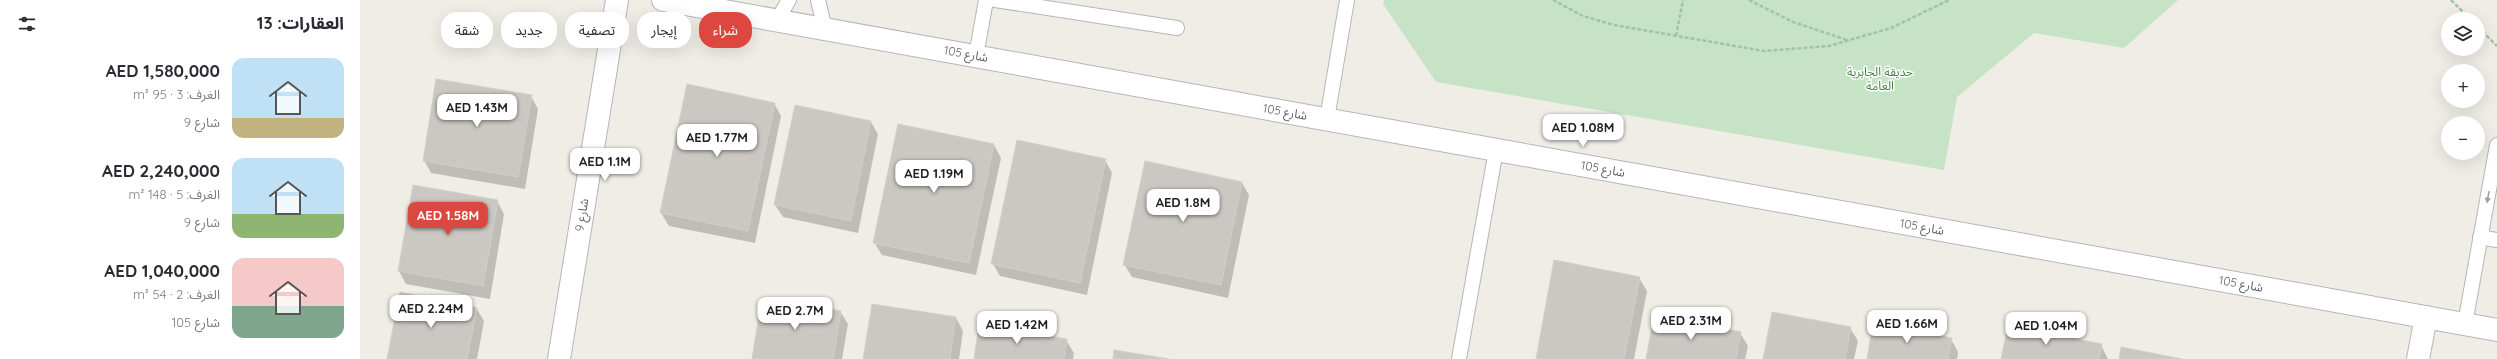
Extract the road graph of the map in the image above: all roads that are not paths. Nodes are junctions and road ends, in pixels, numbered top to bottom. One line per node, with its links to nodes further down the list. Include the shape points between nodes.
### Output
1 (617, 0): 20 (street, شارع 9)
2 (663, 0): 8 (street, شارع 105)
3 (789, 0): 8 (lane)
4 (818, 0): 10 (lane)
5 (986, 0): 11 (lane)
6 (995, 0): 9 (lane)
7 (1347, 0): 12 (lane)
8 (777, 20): 10 (street, شارع 105)
9 (1177, 28)
10 (825, 29): 11 (street, شارع 105)
11 (976, 56): 12 (street, شارع 105)
12 (1327, 119): 14 (street, شارع 105)
13 (2497, 145): 15 (lane, one-way to 15)
14 (1496, 150): 17 (street, شارع 105); 21 (lane)
15 (2480, 237): 16 (lane); 18 (lane)
16 (2497, 240)
17 (2426, 317): 18 (street, شارع 105); 22 (street)
18 (2464, 324): 19 (street, شارع 105)
19 (2497, 330)
20 (559, 359)
21 (1459, 359)
22 (2418, 359)

